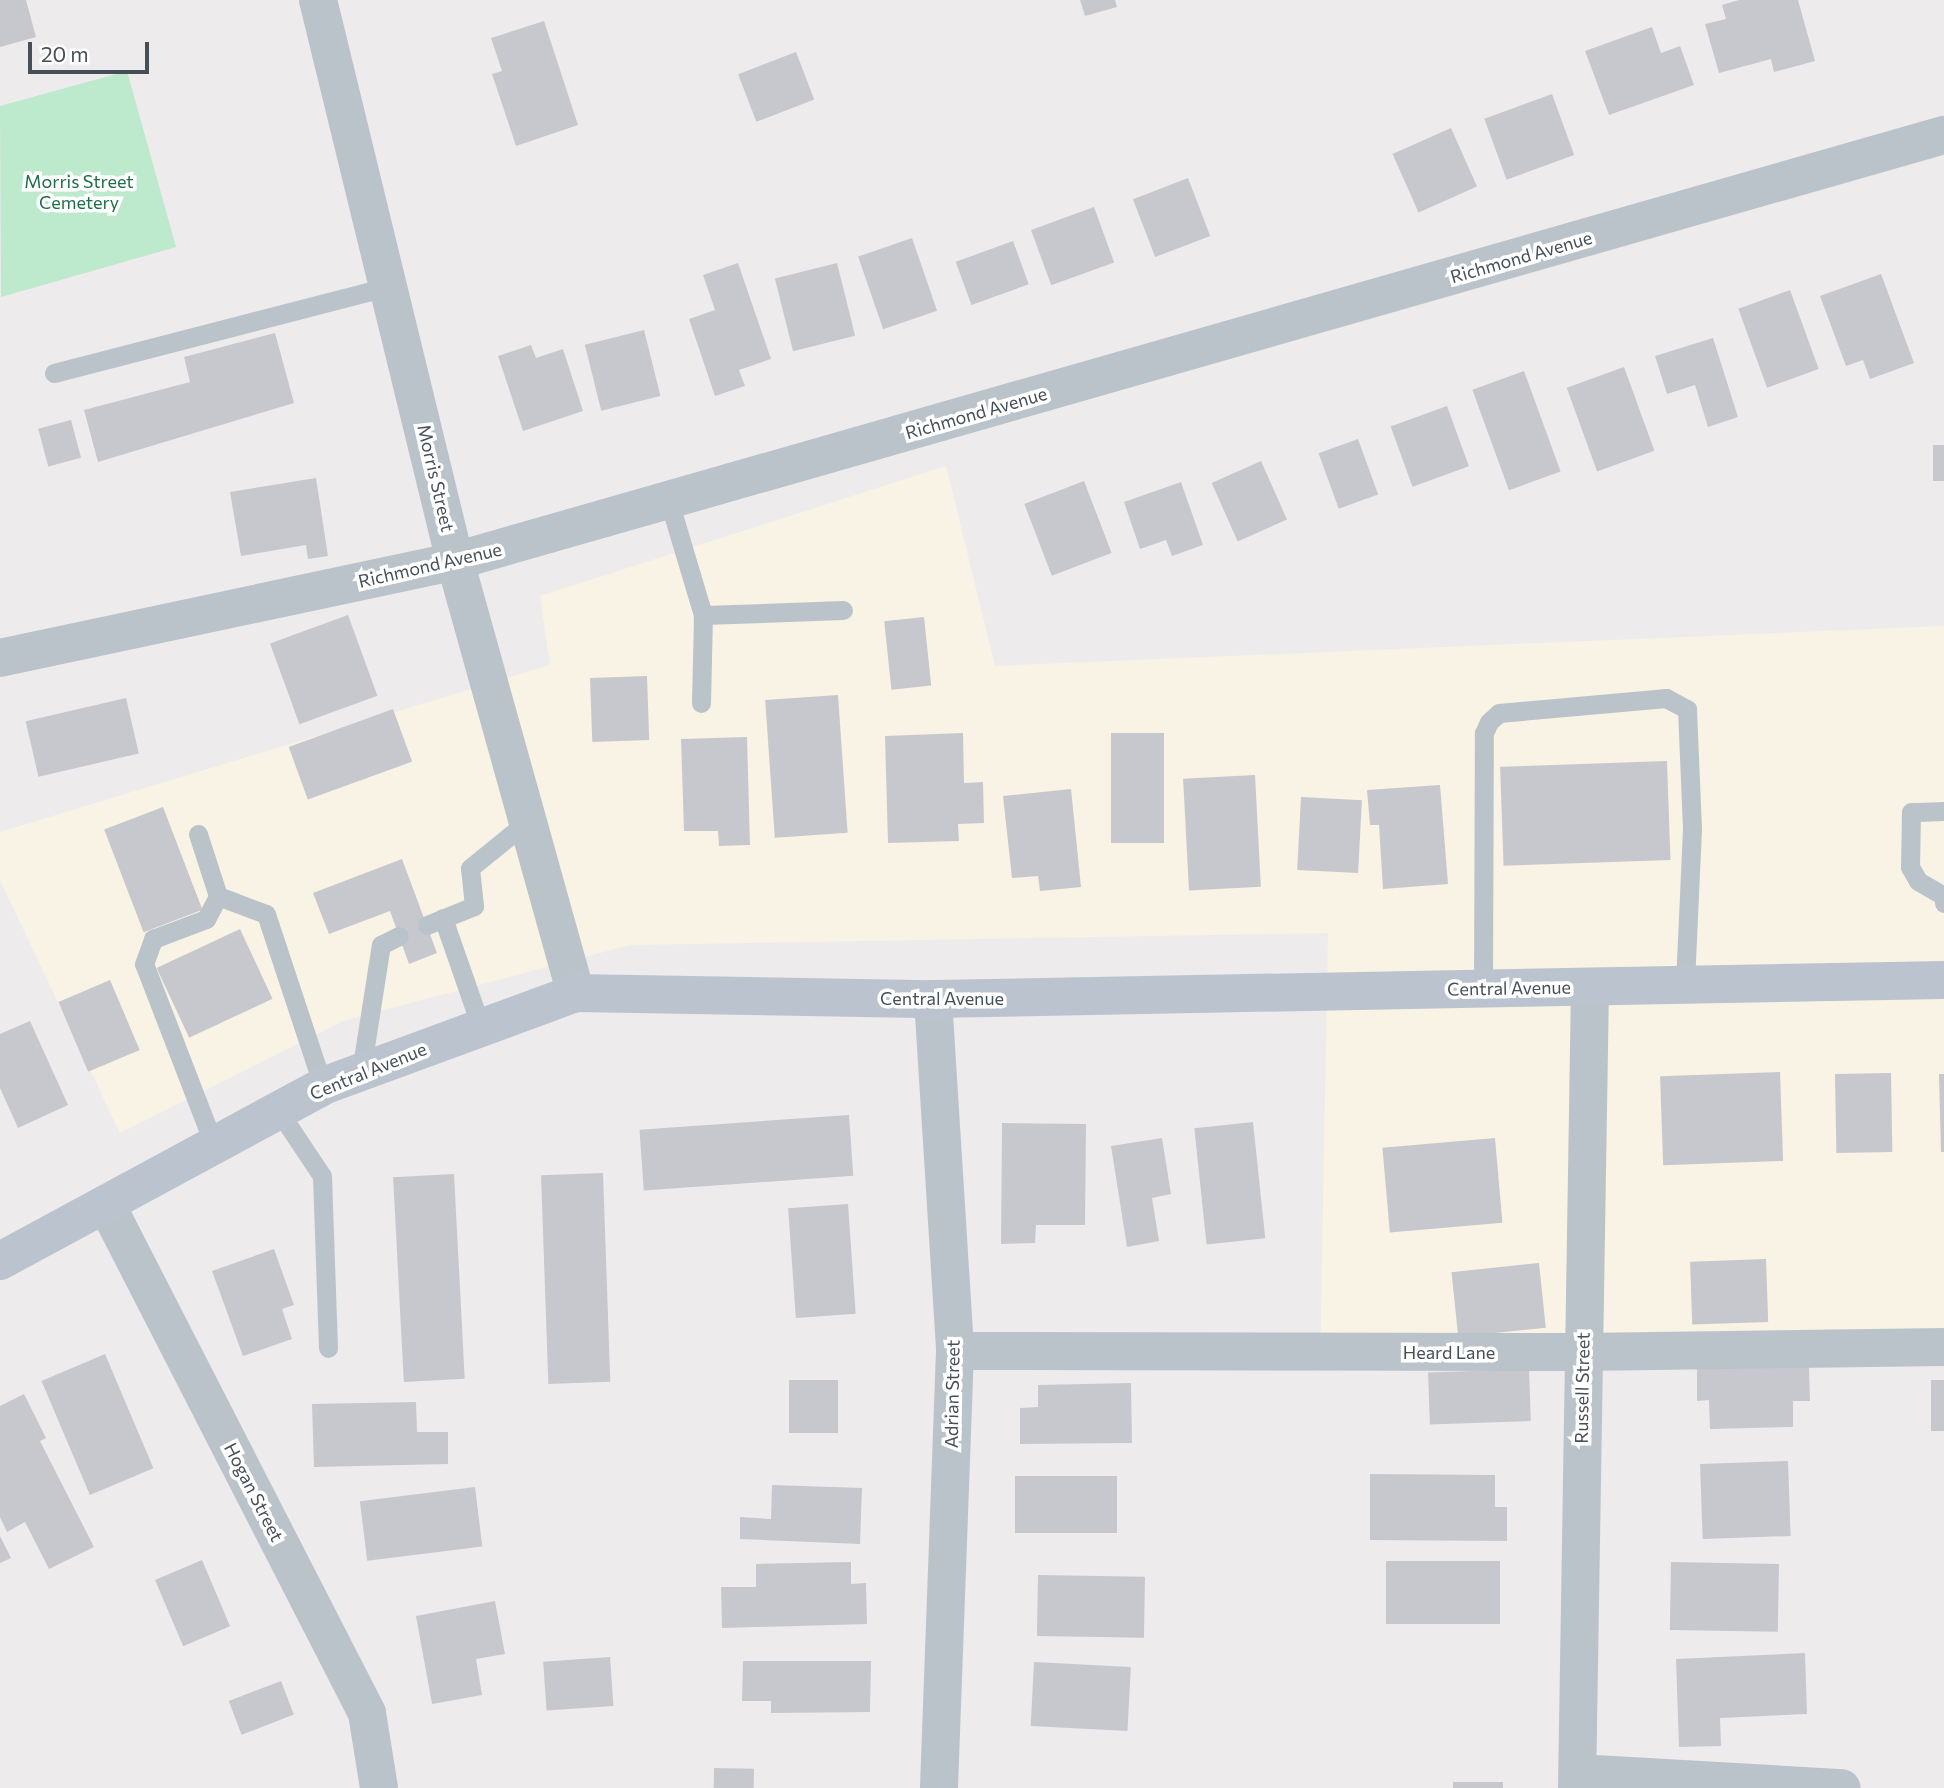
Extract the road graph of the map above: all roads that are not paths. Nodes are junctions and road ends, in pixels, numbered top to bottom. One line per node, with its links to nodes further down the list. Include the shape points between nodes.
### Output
1 (318, 0): 3 (street, Morris Street)
2 (1944, 135): 5 (street, Richmond Avenue)
3 (391, 286): 4 (lane); 6 (street, Morris Street)
4 (54, 373)
5 (669, 501): 6 (street, Richmond Avenue); 8 (lane)
6 (455, 561): 9 (street, Richmond Avenue); 12 (street, Morris Street)
7 (843, 611): 8 (lane)
8 (703, 615): 10 (lane)
9 (0, 658)
10 (701, 703)
11 (1944, 811): 15 (lane, via 1910,812 1910,867 1918,881)
12 (529, 820): 22 (street, Morris Street); 24 (lane, via 470,868 474,906 435,922)
13 (198, 834): 14 (lane)
14 (218, 896): 26 (lane, via 266,914); 28 (lane, via 206,919 153,939 144,964)
15 (1944, 896): 16 (lane)
16 (1944, 903)
17 (399, 936): 25 (lane, via 381,945)
18 (1944, 980): 19 (main road, Central Avenue)
19 (1685, 985): 20 (main road, Central Avenue); 21 (lane, via 1692,829 1688,709 1666,698 1499,712 1489,722 1484,733)
20 (1590, 987): 21 (main road, Central Avenue); 34 (street, Russell Street)
21 (1483, 989): 23 (main road, Central Avenue)
22 (576, 993): 23 (main road, Central Avenue); 24 (main road, Central Avenue)
23 (933, 999): 33 (street, Adrian Street)
24 (481, 1027): 25 (main road, Central Avenue)
25 (361, 1072): 26 (main road, Central Avenue)
26 (323, 1086): 27 (main road, Central Avenue)
27 (278, 1111): 28 (main road, Central Avenue); 32 (lane, via 322,1176)
28 (214, 1145): 29 (main road, Central Avenue)
29 (106, 1204): 30 (main road, Central Avenue); 36 (street, Hogan Street, via 367,1713)
30 (0, 1261)
31 (1944, 1347): 34 (street, Heard Lane)
32 (328, 1348)
33 (955, 1351): 34 (street, Heard Lane); 37 (street, Adrian Street)
34 (1582, 1352): 35 (street, Russell Street)
35 (1577, 1781): 38 (street)
36 (379, 1788)
37 (939, 1788)
38 (1842, 1788)

